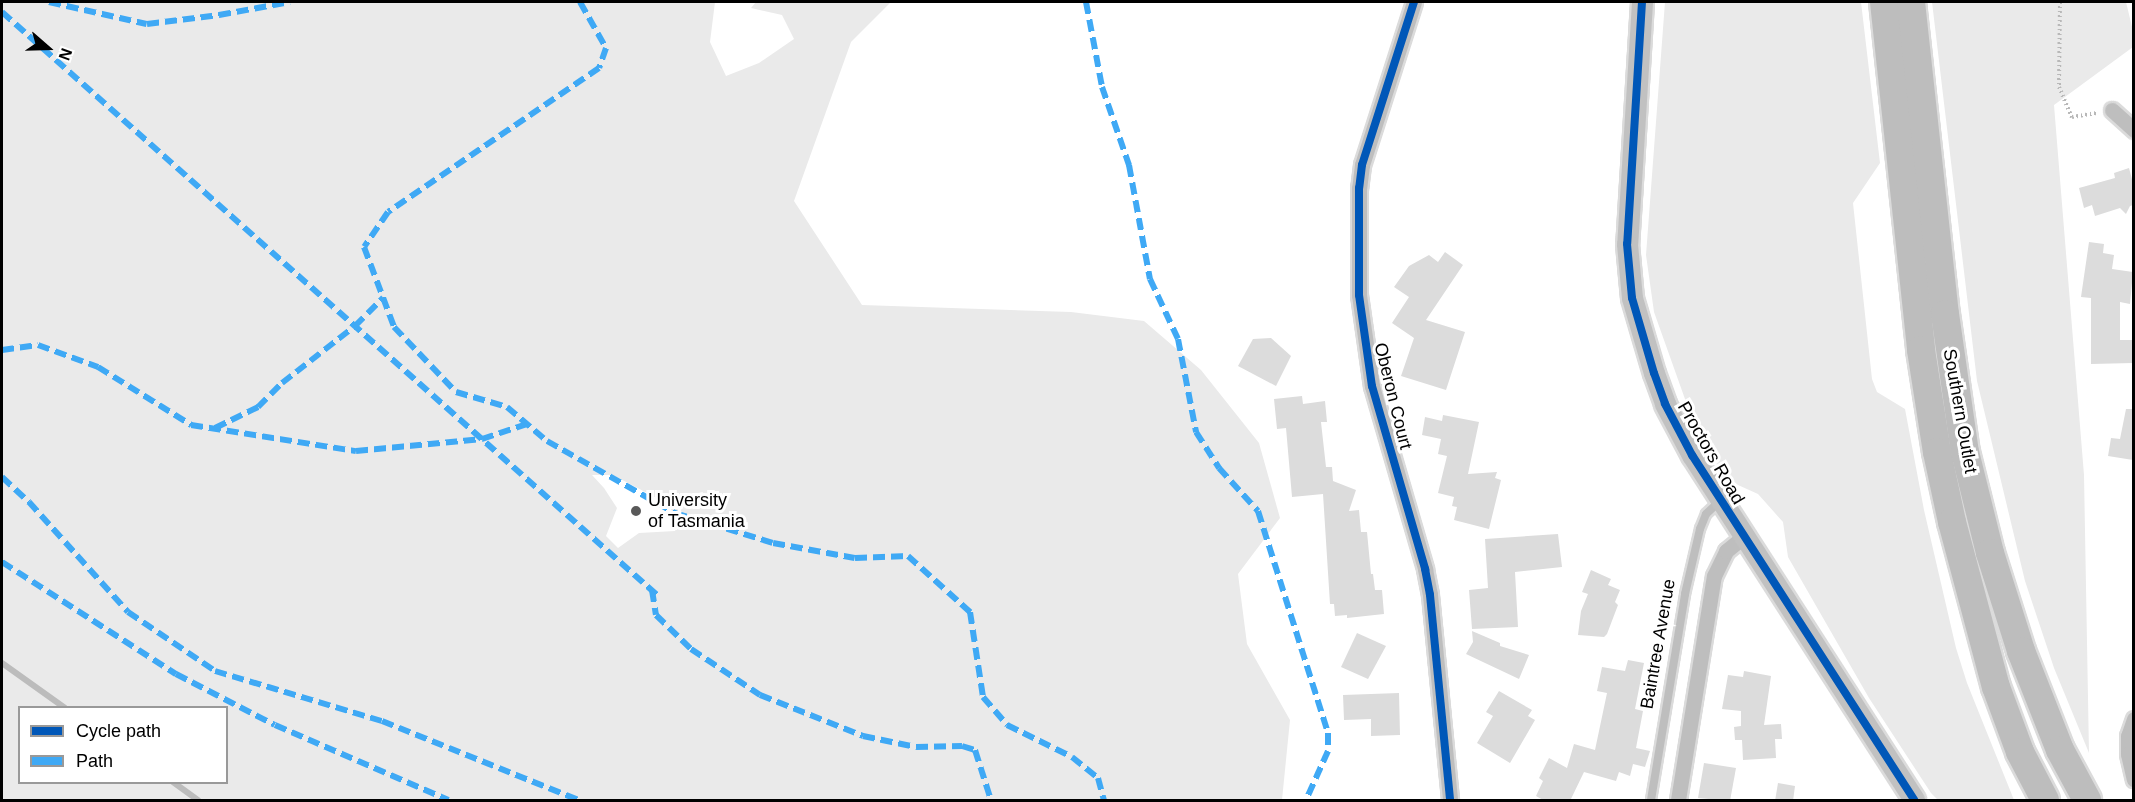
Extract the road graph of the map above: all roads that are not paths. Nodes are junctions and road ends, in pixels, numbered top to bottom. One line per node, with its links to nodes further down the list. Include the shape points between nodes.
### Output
1 (1414, 2): 11 (street, Oberon Court, via 1362,165 1359,295 1372,386 1430,595)
2 (1642, 2): 7 (street, Proctors Road, via 1627,244 1632,298 1665,404)
3 (1884, 2): 15 (highway, Southern Outlet, via 1937,452 1996,687 2020,752)
4 (1911, 2): 16 (highway, Southern Outlet, via 1947,337 1968,463 1993,564 2033,686)
5 (2112, 111): 6 (street)
6 (2133, 130)
7 (1720, 501): 8 (street, Proctors Road); 12 (lane, Baintree Avenue, via 1706,514 1700,529 1685,594)
8 (1743, 537): 13 (street, via 1726,551 1713,576); 14 (street, Proctors Road)
9 (2133, 719): 10 (street, via 2128,754)
10 (2133, 779)
11 (1450, 801)
12 (1651, 801)
13 (1678, 801)
14 (1914, 801)
15 (2045, 801)
16 (2087, 801)

